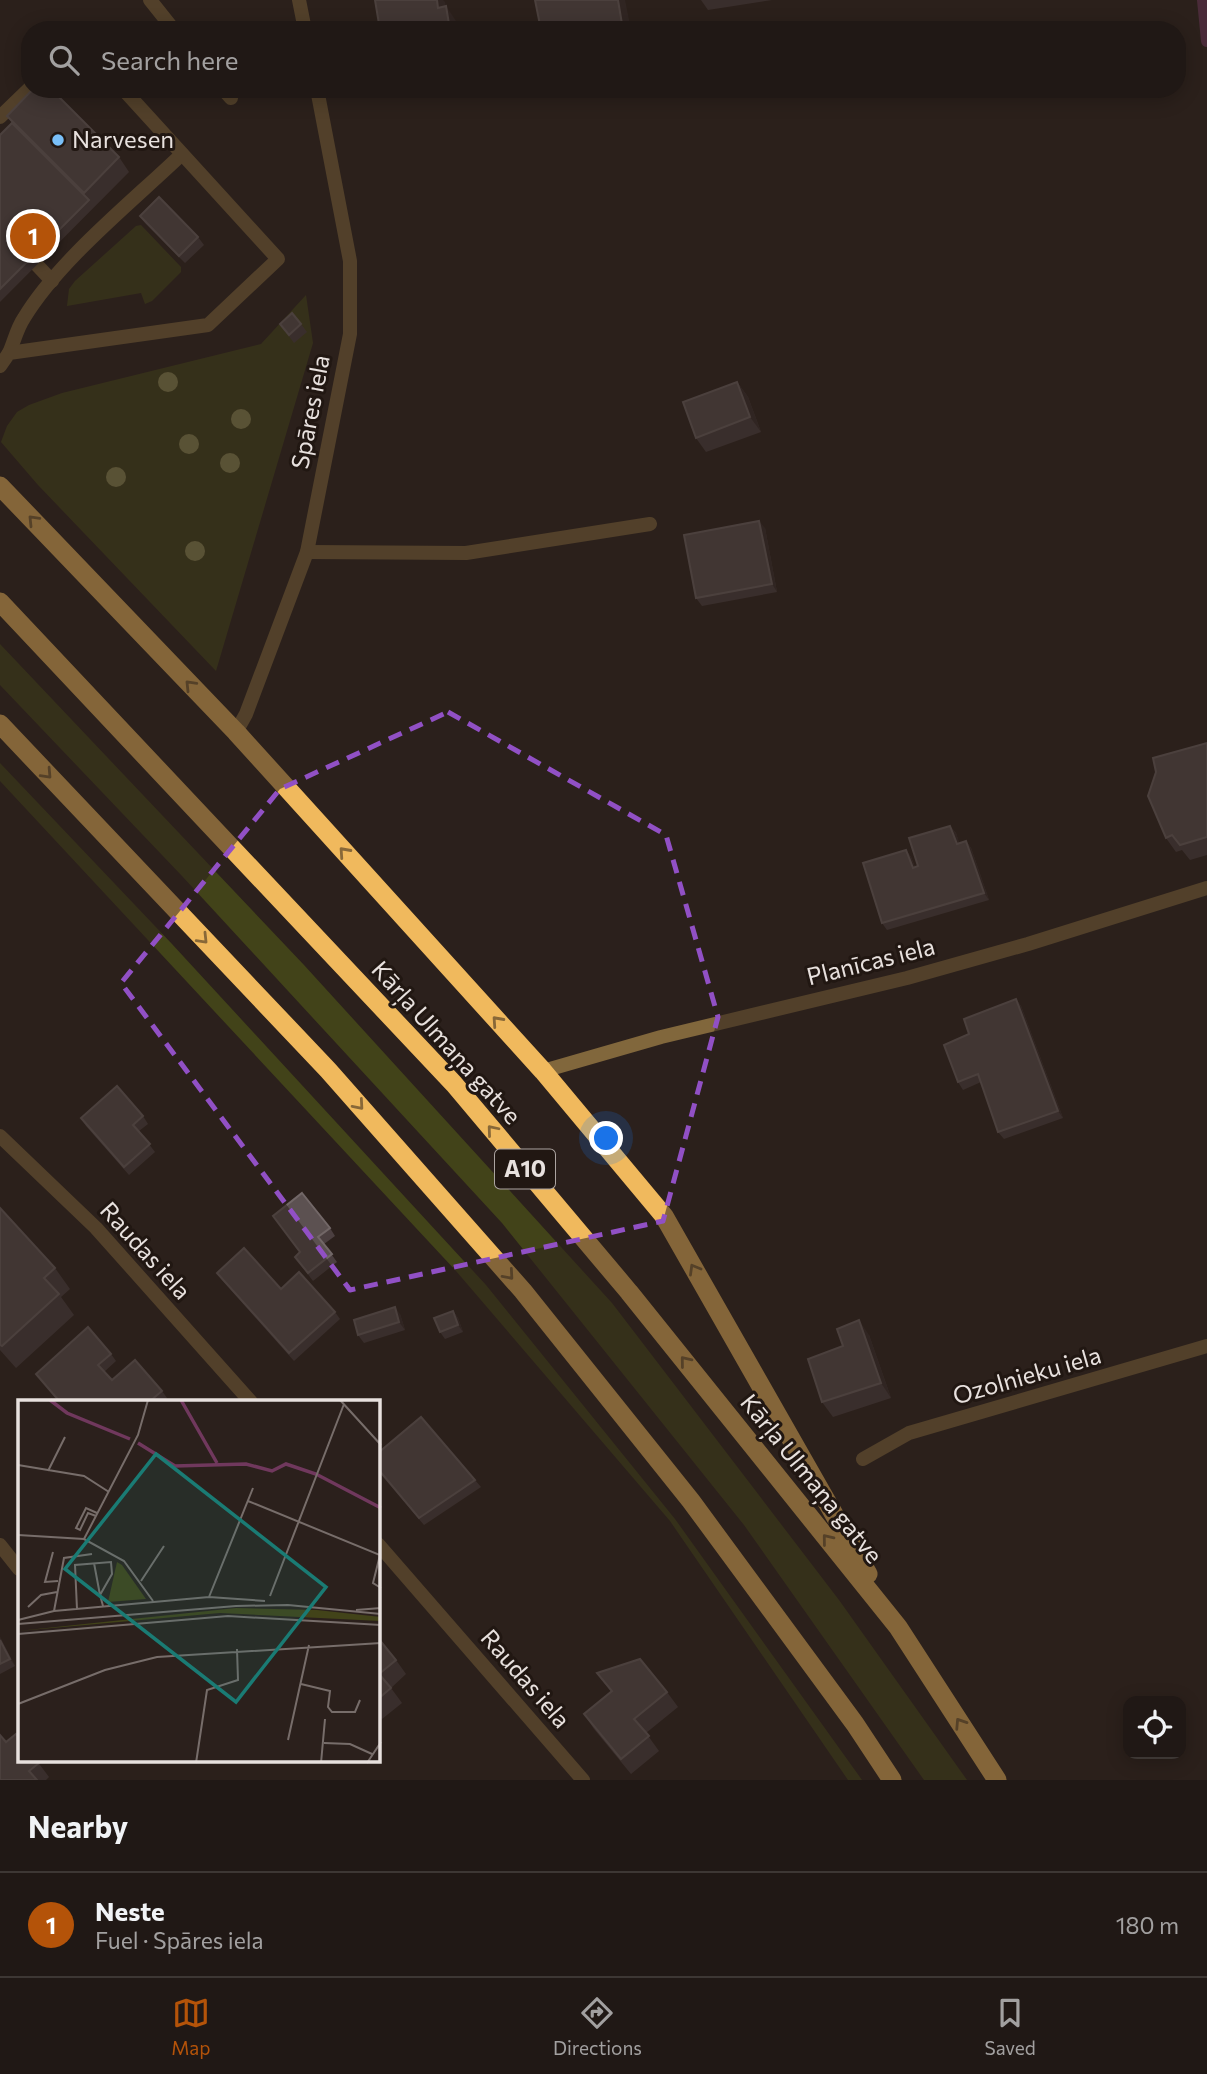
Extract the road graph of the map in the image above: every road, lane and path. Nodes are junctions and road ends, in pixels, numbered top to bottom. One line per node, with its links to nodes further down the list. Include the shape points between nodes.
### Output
1 (150, 0): 3 (street)
2 (299, 0): 4 (street)
3 (167, 21)
4 (303, 21)
5 (21, 97): 8 (street)
6 (131, 98): 9 (street)
7 (319, 98): 16 (street, Spāres iela, via 350,261 350,334)
8 (0, 117)
9 (183, 154): 11 (street); 12 (street, via 278,259 208,326)
10 (37, 265): 11 (street)
11 (52, 281): 12 (street, via 23,319)
12 (9, 353): 13 (street)
13 (0, 366)
14 (0, 486): 19 (highway, one-way to 14)
15 (650, 524): 16 (street, via 466,553)
16 (307, 552): 19 (street, Spāres iela)
17 (0, 602): 29 (highway, Kārļa Ulmaņa gatve / A10, one-way to 17, via 629,1292 454,1084)
18 (0, 724): 31 (highway, one-way to 31, via 328,1070 523,1291 691,1501)
19 (236, 732): 21 (highway, one-way to 19)
20 (1207, 888): 21 (street, Planīcas iela, via 907,978)
21 (543, 1071): 29 (highway, one-way to 21, via 664,1216)
22 (0, 1136): 24 (street, Raudas iela, via 96,1228)
23 (1207, 1346): 25 (street, Ozolnieku iela, via 909,1433)
24 (249, 1400)
25 (863, 1459)
26 (0, 1545): 28 (street)
27 (380, 1546): 30 (street, Raudas iela)
28 (18, 1568)
29 (898, 1627): 32 (highway, Kārļa Ulmaņa gatve / A10, one-way to 29)
30 (583, 1780)
31 (892, 1780)
32 (997, 1780)

